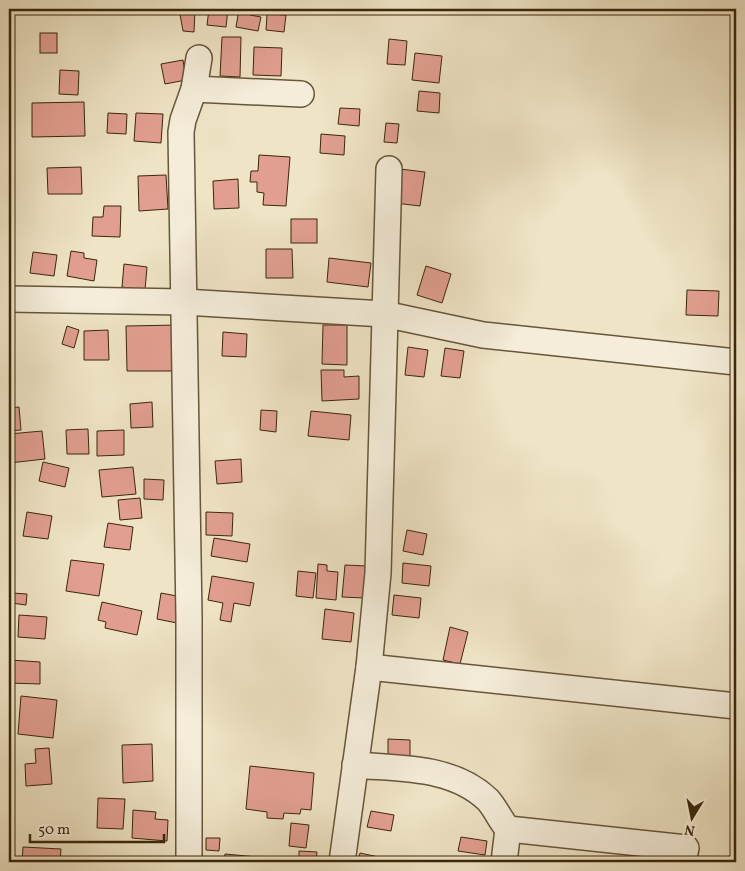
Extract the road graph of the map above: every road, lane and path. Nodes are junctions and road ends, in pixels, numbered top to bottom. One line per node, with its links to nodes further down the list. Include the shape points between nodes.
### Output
1 (199, 58): 2 (street)
2 (194, 89): 3 (street); 6 (street, via 181,132)
3 (301, 94)
4 (389, 169): 7 (street)
5 (9, 299): 6 (street)
6 (184, 302): 7 (street); 13 (street)
7 (384, 314): 8 (street, via 483,335); 9 (street, via 380,529)
8 (736, 362)
9 (369, 667): 10 (street); 11 (street)
10 (736, 706)
11 (355, 765): 12 (street, via 442,774 462,782 489,801); 14 (street)
12 (508, 829): 15 (street); 16 (street, via 686,848)
13 (189, 862)
14 (342, 862)
15 (504, 862)
16 (683, 862)

